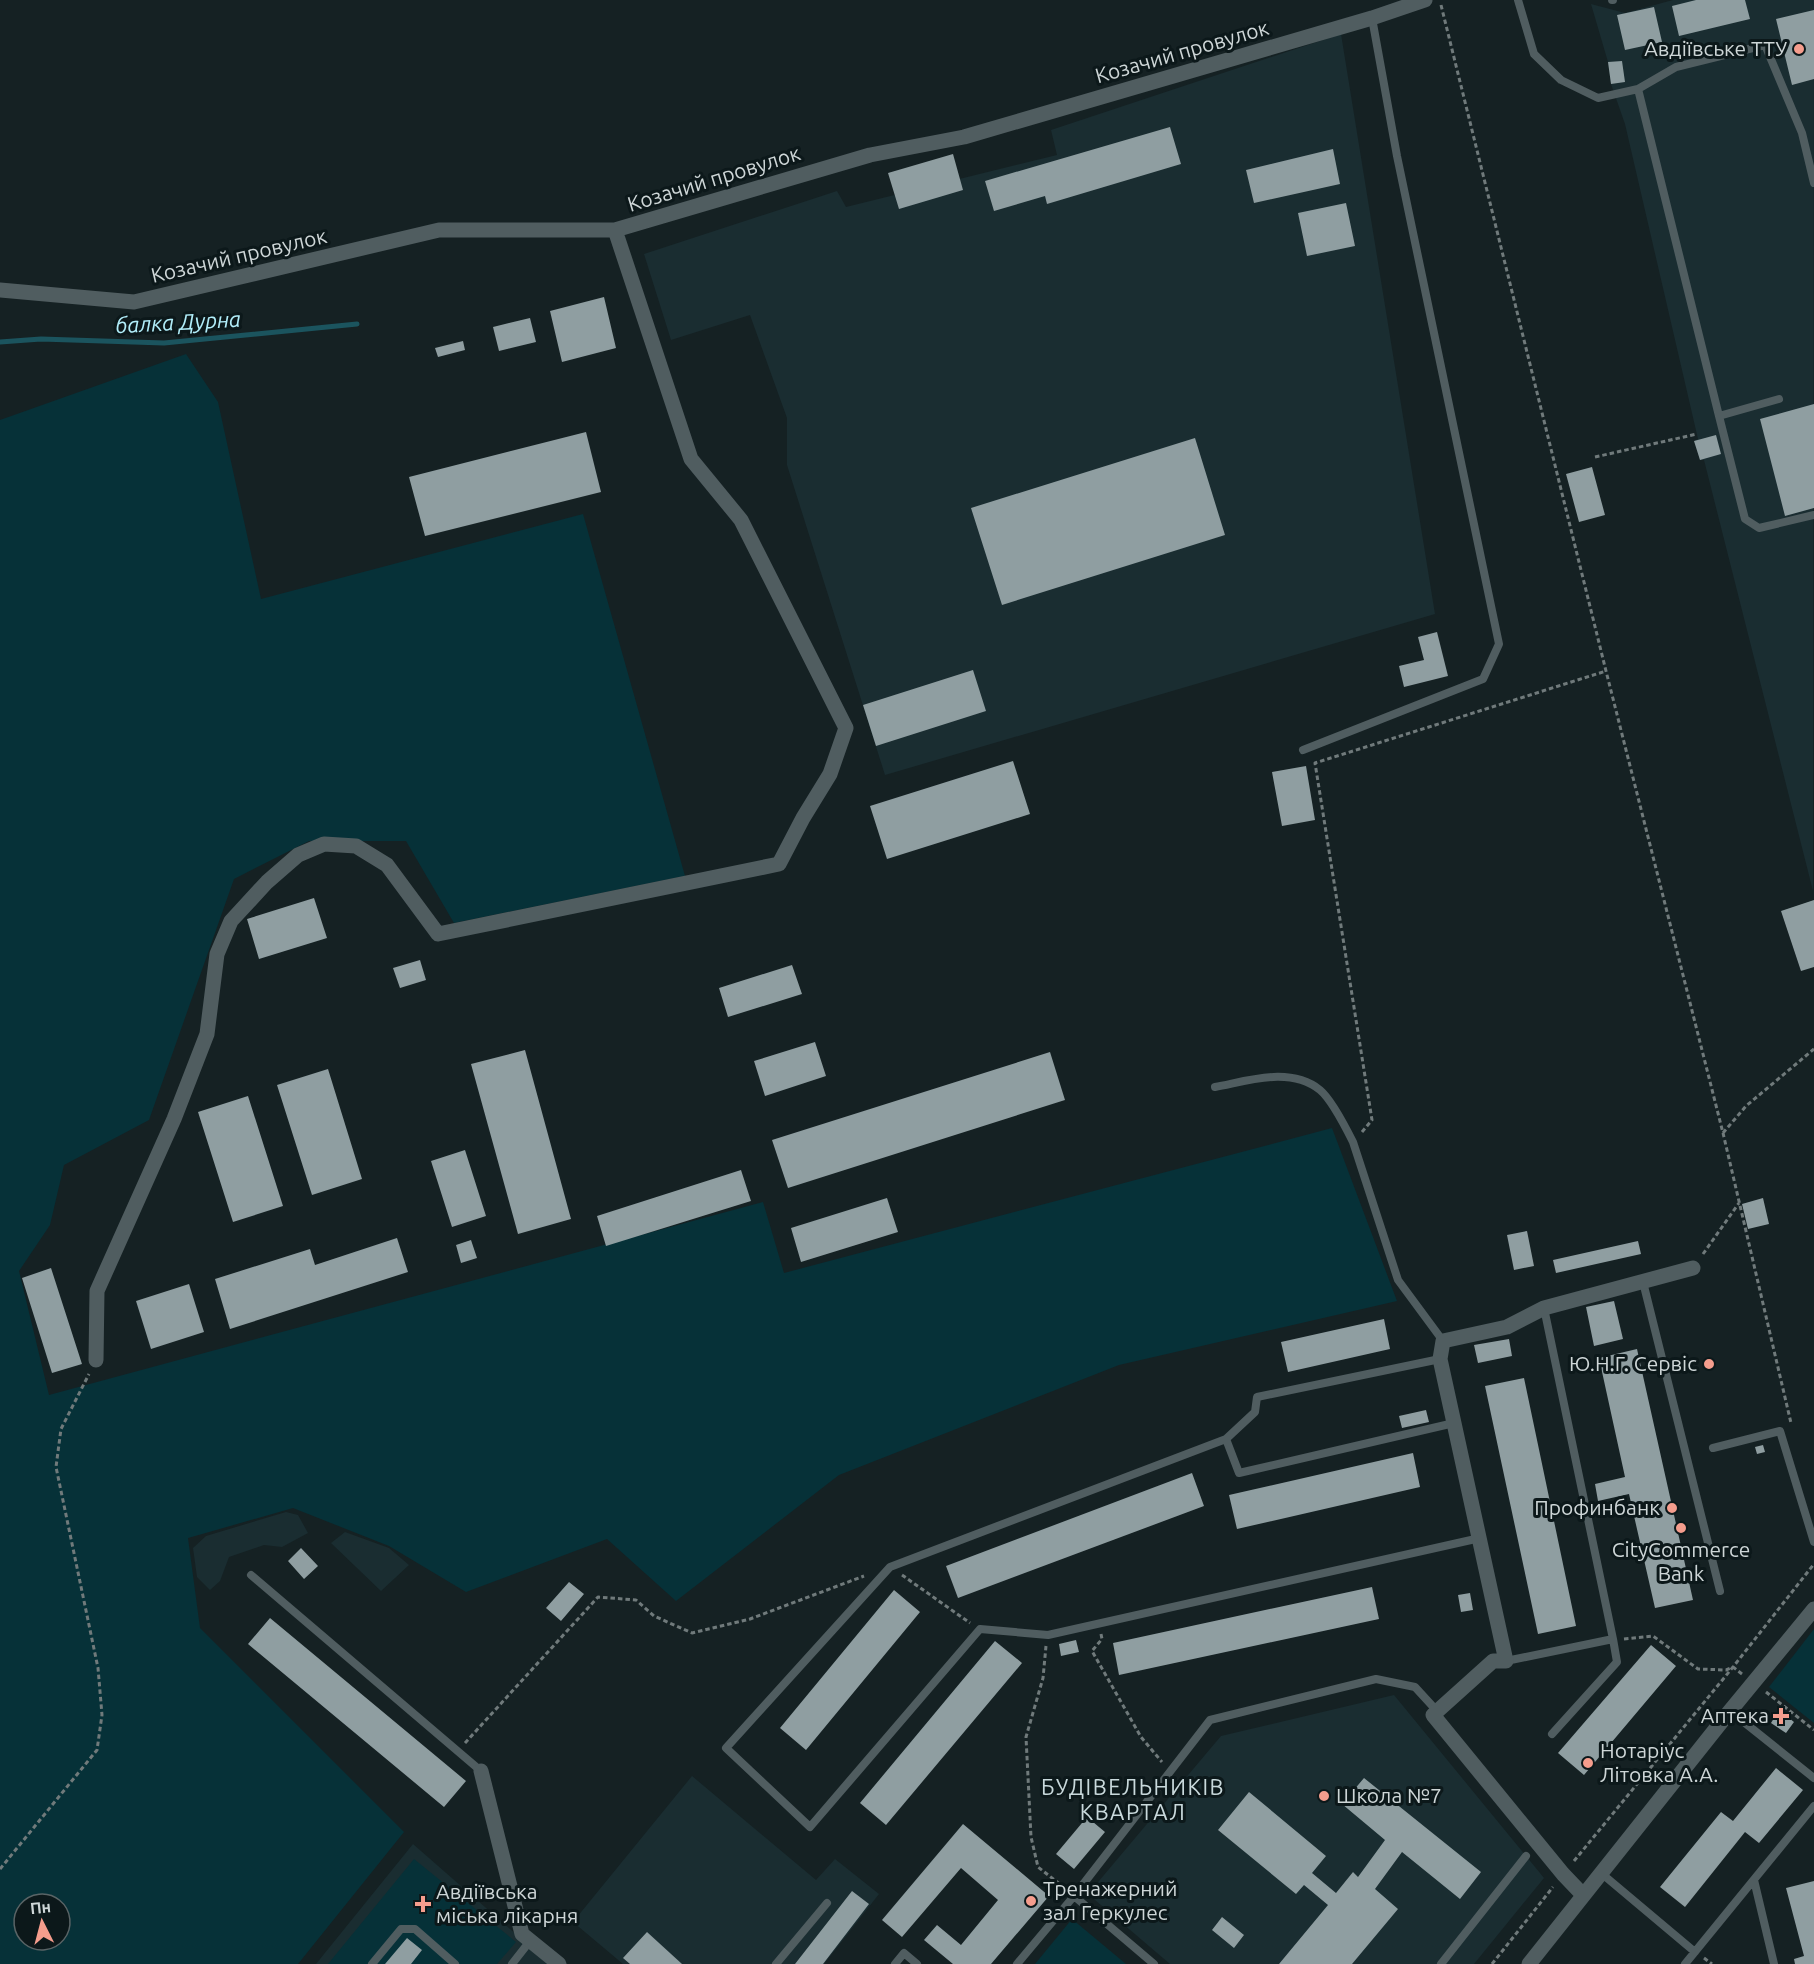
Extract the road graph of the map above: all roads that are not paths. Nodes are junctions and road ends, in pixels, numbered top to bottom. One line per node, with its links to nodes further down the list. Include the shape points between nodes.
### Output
1 (1425, 0): 3 (street, Козачий провулок)
2 (1518, 0): 4 (lane, via 1534,54 1561,80 1598,98)
3 (1372, 18): 6 (street, Козачий провулок, via 964,137 870,155); 11 (lane, via 1499,644 1483,679)
4 (1638, 89): 5 (lane, via 1676,67 1765,45 1802,133); 9 (lane)
5 (1814, 183)
6 (615, 230): 7 (street, Козачий провулок, via 439,230 134,302); 18 (street, via 691,459 741,520 846,728 830,774 779,864 438,934 387,865 356,846 324,844 298,855 231,921 218,954 207,1035 97,1292)
7 (0, 290)
8 (1779, 399): 9 (lane)
9 (1719, 416): 10 (lane, via 1745,519 1759,528)
10 (1814, 515)
11 (1302, 750)
12 (1215, 1087): 16 (lane, via 1279,1076 1299,1079 1320,1090 1353,1142 1398,1280)
13 (1693, 1268): 14 (street)
14 (1643, 1282): 15 (street); 25 (lane)
15 (1544, 1308): 16 (street, via 1507,1327); 27 (lane)
16 (1443, 1341): 17 (street)
17 (1440, 1359): 19 (street); 20 (lane, via 1257,1397 1255,1412)
18 (96, 1360)
19 (1454, 1423): 20 (lane, via 1239,1473); 22 (street)
20 (1226, 1439): 22 (lane, via 890,1567 726,1748 810,1827 980,1629 1048,1635)
21 (1713, 1448): 23 (lane, via 1780,1431)
22 (1480, 1538): 28 (street)
23 (1814, 1542)
24 (251, 1575): 32 (lane)
25 (1720, 1591)
26 (1814, 1609): 30 (street)
27 (1613, 1640): 28 (lane); 31 (lane, via 1617,1662)
28 (1506, 1661): 29 (street, via 1493,1661)
29 (1437, 1711): 38 (street, via 1433,1715); 39 (lane, via 1415,1688 1376,1679 1210,1720)
30 (1730, 1711): 33 (lane); 36 (street)
31 (1552, 1734)
32 (481, 1771): 41 (street, via 522,1934)
33 (1814, 1779)
34 (1814, 1806): 37 (lane)
35 (1526, 1856): 52 (lane)
36 (1601, 1873): 38 (street); 42 (lane)
37 (1754, 1880): 42 (lane); 55 (lane)
38 (1583, 1895): 53 (street)
39 (1074, 1896): 50 (lane); 51 (lane)
40 (826, 1903): 47 (lane)
41 (530, 1941): 45 (lane); 46 (street)
42 (1695, 1952): 54 (lane)
43 (372, 1964): 44 (lane, via 401,1929 415,1929)
44 (455, 1964)
45 (512, 1964)
46 (559, 1964)
47 (776, 1964)
48 (895, 1964): 49 (lane, via 904,1953)
49 (917, 1964)
50 (1017, 1964)
51 (1154, 1964)
52 (1442, 1964)
53 (1529, 1964)
54 (1685, 1964)
55 (1774, 1964)

